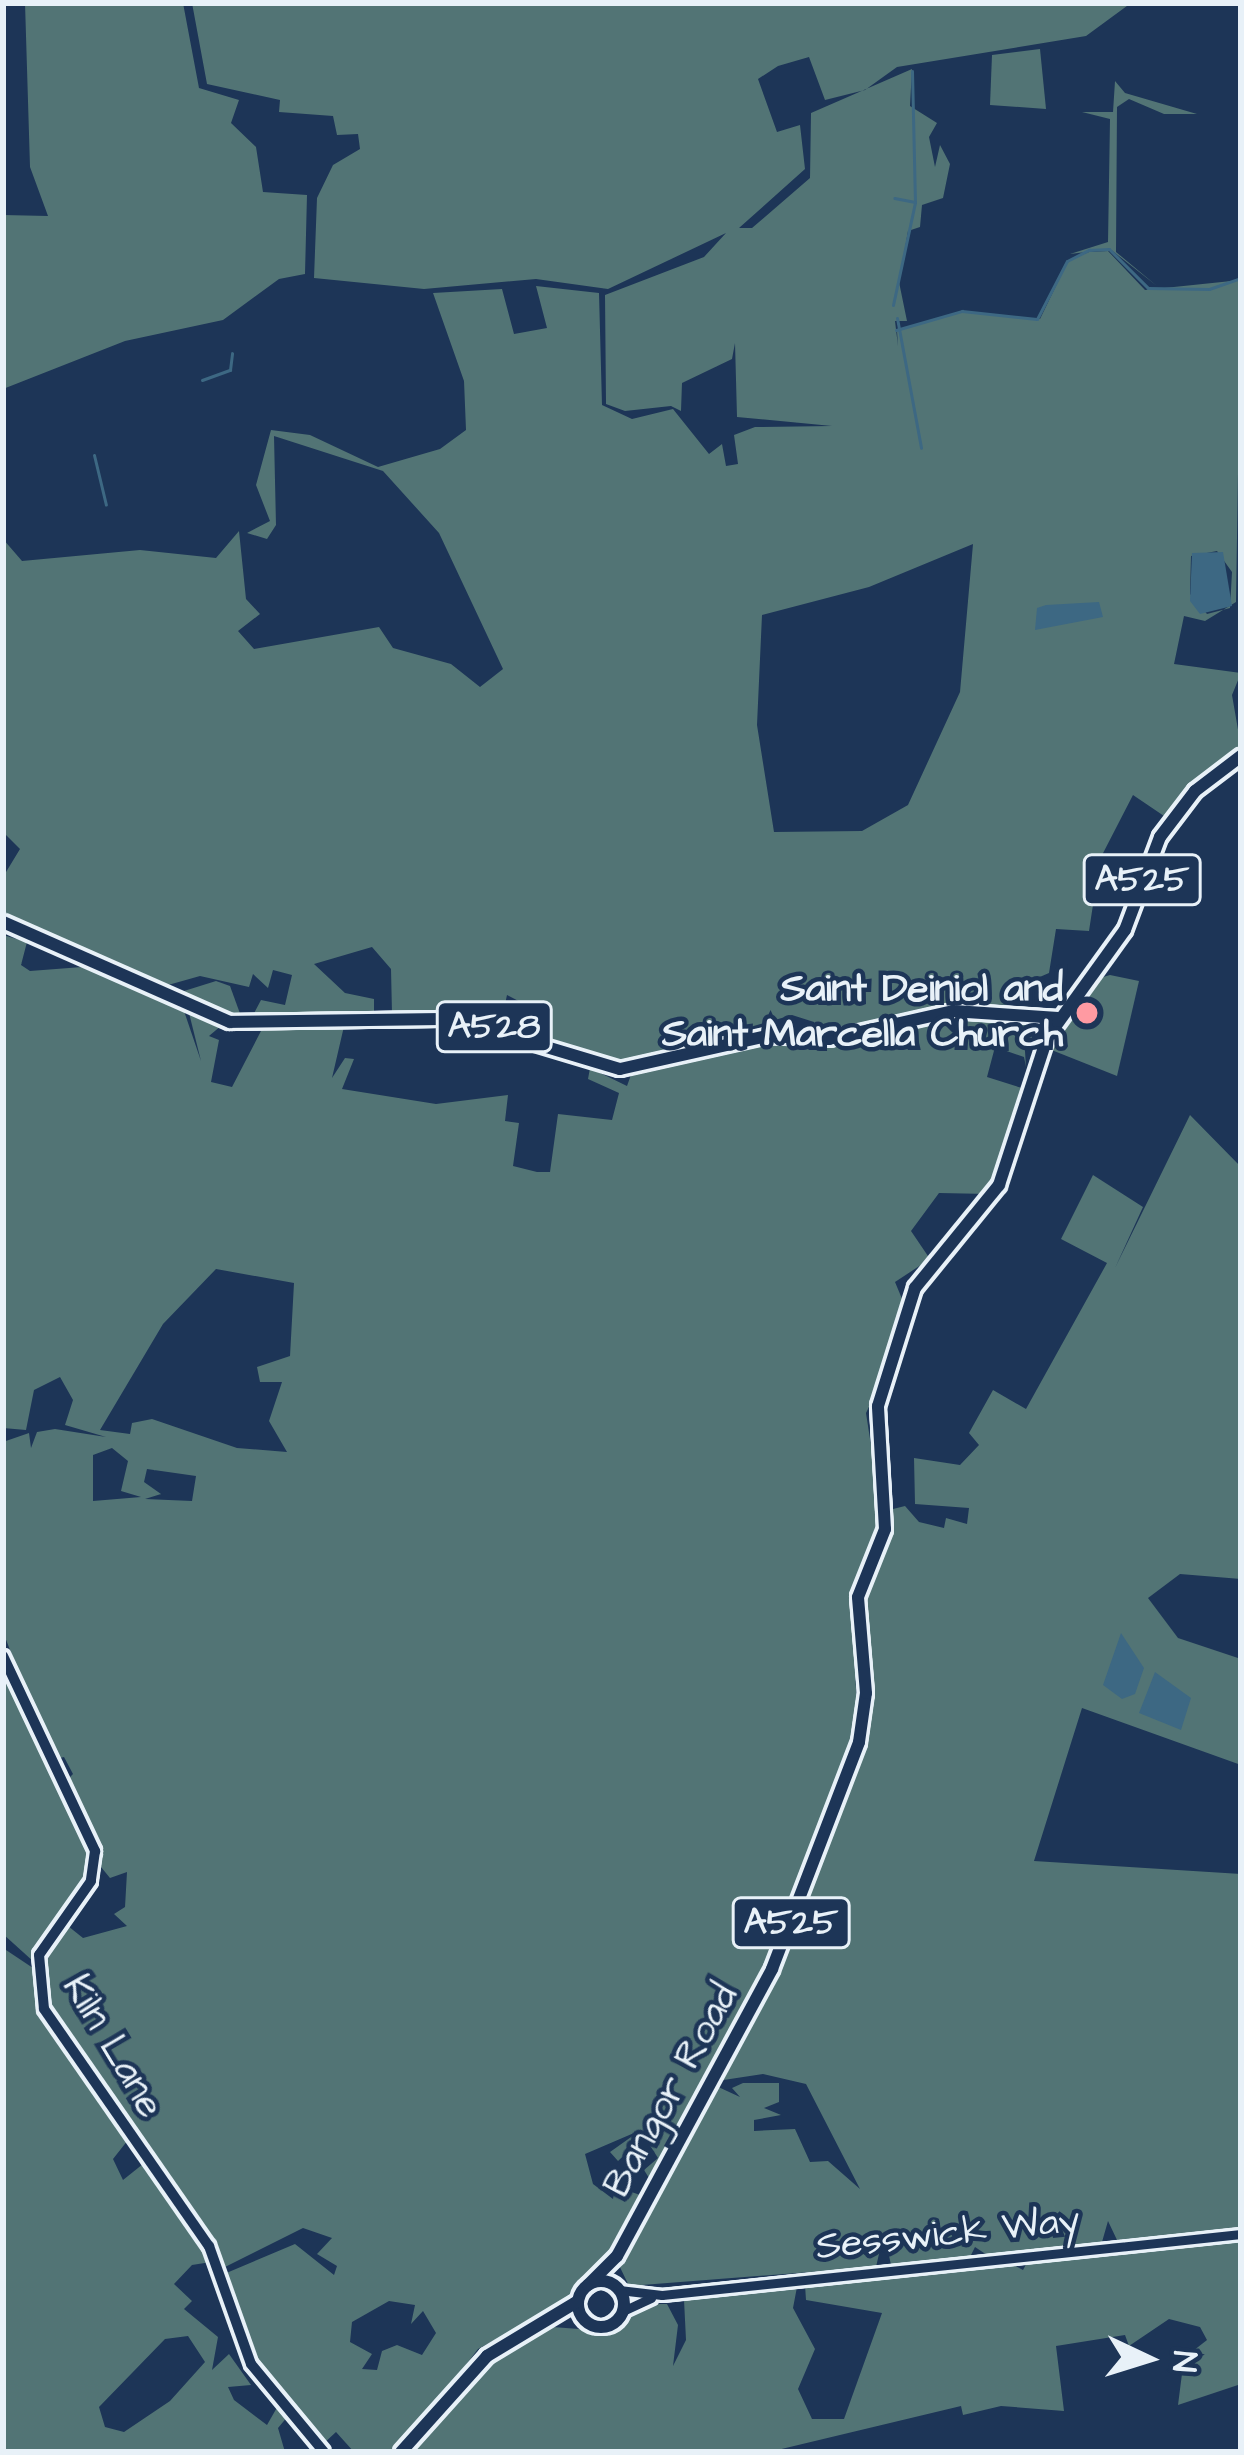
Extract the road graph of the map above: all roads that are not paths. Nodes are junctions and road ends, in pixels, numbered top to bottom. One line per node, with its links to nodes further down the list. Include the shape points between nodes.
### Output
1 (1241, 756): 3 (main road, A525, via 1174,812 1125,930)
2 (3, 922): 3 (main road, A528, via 230,1022 453,1019 620,1069 767,1036 829,1039 953,1010)
3 (1058, 1018): 6 (main road, Bangor Road / A525, via 999,1185 920,1279 881,1394 885,1528 857,1607 865,1717 836,1810 772,1969)
4 (3, 1656): 14 (main road, Kiln Lane, via 95,1852 91,1881 39,1955 44,2009 209,2246 260,2379)
5 (1241, 2234): 9 (street, Sesswick Way)
6 (617, 2256): 7 (main road, Bangor Road / A525); 8 (main road, Bangor Road / A525)
7 (588, 2285): 8 (main road); 10 (main road, A525)
8 (616, 2287): 9 (street, Sesswick Way); 11 (main road, A525)
9 (662, 2295): 11 (street, Sesswick Way)
10 (578, 2301): 12 (main road, A525); 13 (main road)
11 (622, 2311): 13 (main road, via 609,2325)
12 (546, 2320): 13 (main road); 15 (main road, A525, via 487,2356)
13 (589, 2323)
14 (324, 2452)
15 (400, 2452)

